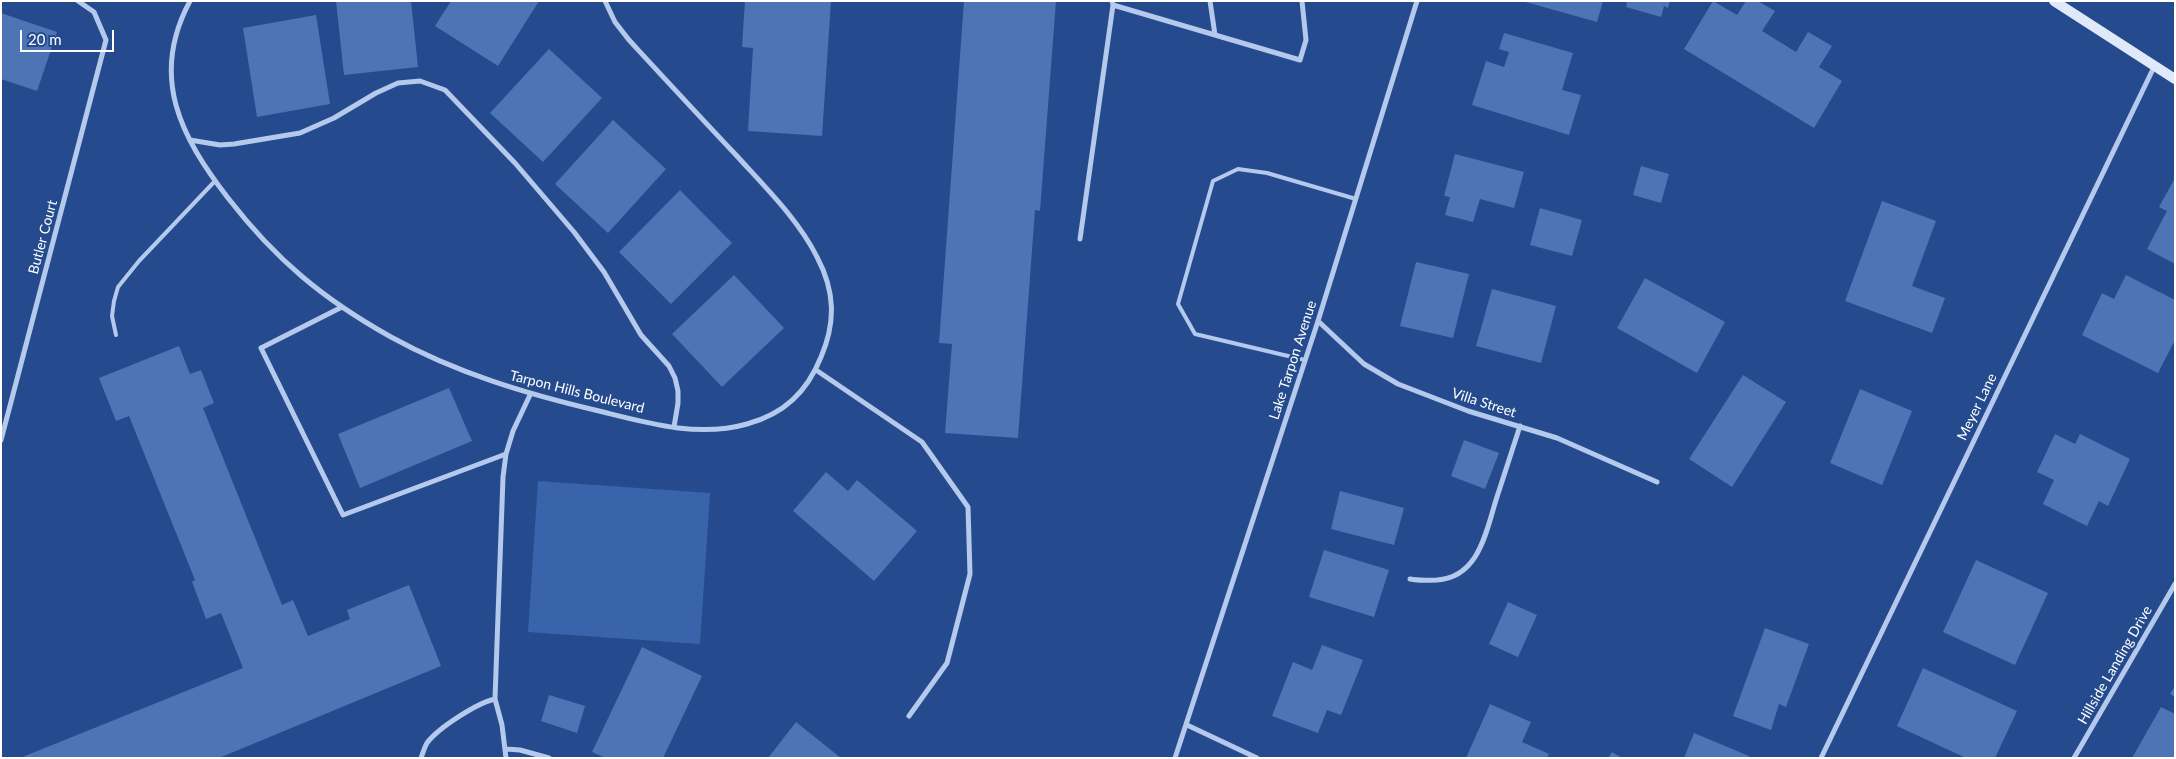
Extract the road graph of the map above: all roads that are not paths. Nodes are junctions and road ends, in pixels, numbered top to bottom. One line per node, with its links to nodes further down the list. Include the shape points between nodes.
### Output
1 (78, 1): 24 (street, Butler Court, via 94,12 106,40)
2 (190, 1): 12 (street, Tarpon Hills Boulevard, via 174,41 172,58 176,100)
3 (605, 1): 20 (street, Tarpon Hills Boulevard, via 629,40 763,184 816,255 832,298 830,335)
4 (1210, 1): 9 (street)
5 (1302, 1): 9 (street, via 1306,40 1300,60)
6 (1417, 1): 14 (street, Lake Tarpon Avenue)
7 (2054, 1): 10 (main road)
8 (1113, 3): 9 (street); 15 (street)
9 (1215, 35)
10 (2154, 67): 11 (main road); 38 (street, Meyer Lane)
11 (2175, 79)
12 (190, 140): 13 (street, Tarpon Hills Boulevard); 23 (street, via 220,145 300,133 339,116 398,83 420,81 445,90 515,163 574,232 607,278 641,335 669,366 678,390)
13 (215, 182): 16 (street, Tarpon Hills Boulevard, via 283,262); 18 (lane, via 118,287 112,306 112,325)
14 (1356, 199): 17 (street, Lake Tarpon Avenue); 19 (lane, via 1267,173 1238,169 1213,181 1178,304 1195,334)
15 (1080, 239)
16 (342, 308): 21 (street, Tarpon Hills Boulevard, via 420,352); 25 (street, via 261,348 343,515)
17 (1318, 321): 19 (street, Lake Tarpon Avenue); 22 (street, Villa Street, via 1364,364 1398,384 1468,411)
18 (116, 335)
19 (1305, 360): 31 (street, Lake Tarpon Avenue)
20 (816, 370): 23 (street, Tarpon Hills Boulevard, via 802,392 789,404 752,423 721,429); 30 (street, via 922,442 968,507 970,574 947,663)
21 (530, 395): 23 (street, Tarpon Hills Boulevard); 25 (street)
22 (1520, 426): 26 (street, Villa Street, via 1557,438); 27 (street, via 1485,536 1474,560 1450,578)
23 (674, 427)
24 (1, 440)
25 (506, 454): 29 (street)
26 (1656, 482)
27 (1410, 579)
28 (2175, 584): 39 (street, Hillside Landing Drive)
29 (495, 699): 32 (street); 33 (street, via 482,702 458,717 428,743)
30 (909, 716)
31 (1187, 725): 36 (street, Lake Tarpon Avenue); 37 (street)
32 (506, 749): 34 (street); 35 (street)
33 (421, 758)
34 (506, 758)
35 (549, 758)
36 (1175, 758)
37 (1257, 758)
38 (1821, 758)
39 (2074, 758)

